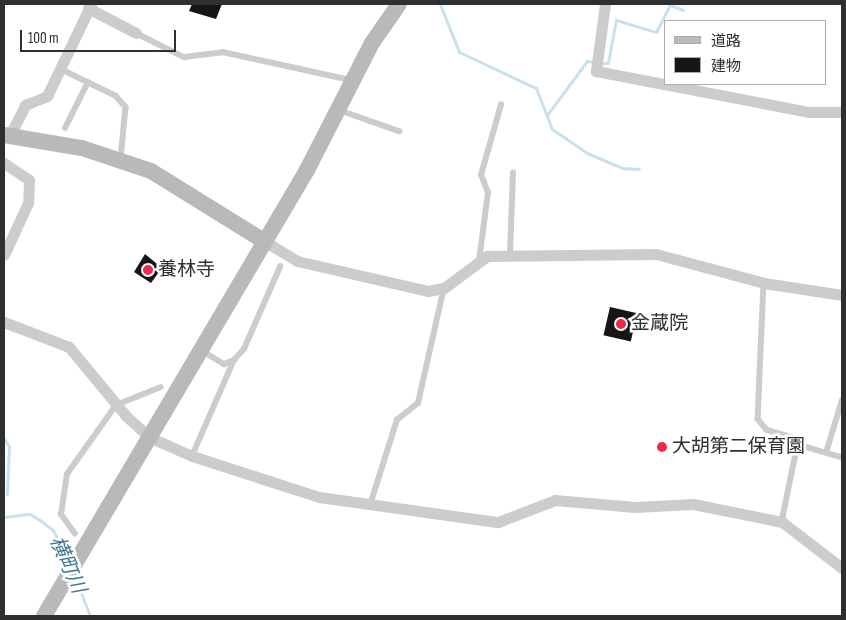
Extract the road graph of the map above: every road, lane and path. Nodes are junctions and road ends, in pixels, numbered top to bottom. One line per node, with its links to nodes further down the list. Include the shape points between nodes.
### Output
1 (399, 4): 6 (street)
2 (605, 4): 10 (street, via 595,67 600,74 808,112)
3 (90, 6): 4 (street); 5 (street)
4 (136, 33): 6 (lane, via 184,57 223,52)
5 (61, 69): 7 (lane); 13 (street, via 47,96 25,105)
6 (351, 81): 9 (street)
7 (88, 82): 11 (lane); 14 (lane, via 126,107)
8 (502, 105): 20 (lane, via 481,175 488,193)
9 (337, 109): 12 (lane); 17 (street)
10 (842, 112)
11 (65, 128)
12 (399, 131)
13 (7, 135): 14 (street)
14 (121, 159): 17 (street, via 182,187)
15 (4, 163): 19 (street, via 29,180 28,203)
16 (513, 173): 18 (lane)
17 (264, 241): 23 (street, via 296,260 416,290); 26 (street)
18 (510, 254): 20 (street); 22 (street, via 656,254)
19 (4, 255)
20 (479, 262): 23 (street)
21 (280, 266): 27 (lane, via 244,348)
22 (764, 283): 24 (street); 32 (lane, via 758,419 767,430 792,437)
23 (444, 288): 36 (lane, via 418,403 397,420)
24 (842, 295)
25 (4, 322): 30 (street, via 69,348)
26 (201, 350): 27 (lane, via 224,364); 31 (street)
27 (234, 360): 34 (lane)
28 (161, 387): 30 (lane)
29 (842, 400): 33 (lane)
30 (116, 405): 31 (street); 38 (lane, via 66,474 61,515)
31 (149, 437): 34 (street); 40 (street)
32 (798, 449): 33 (lane, via 806,446); 37 (lane)
33 (826, 453): 35 (lane)
34 (192, 456): 36 (street, via 319,497)
35 (842, 456)
36 (370, 505): 37 (street, via 498,522 555,500 635,507 685,504)
37 (782, 522): 39 (street)
38 (75, 534)
39 (842, 568)
40 (44, 616)

